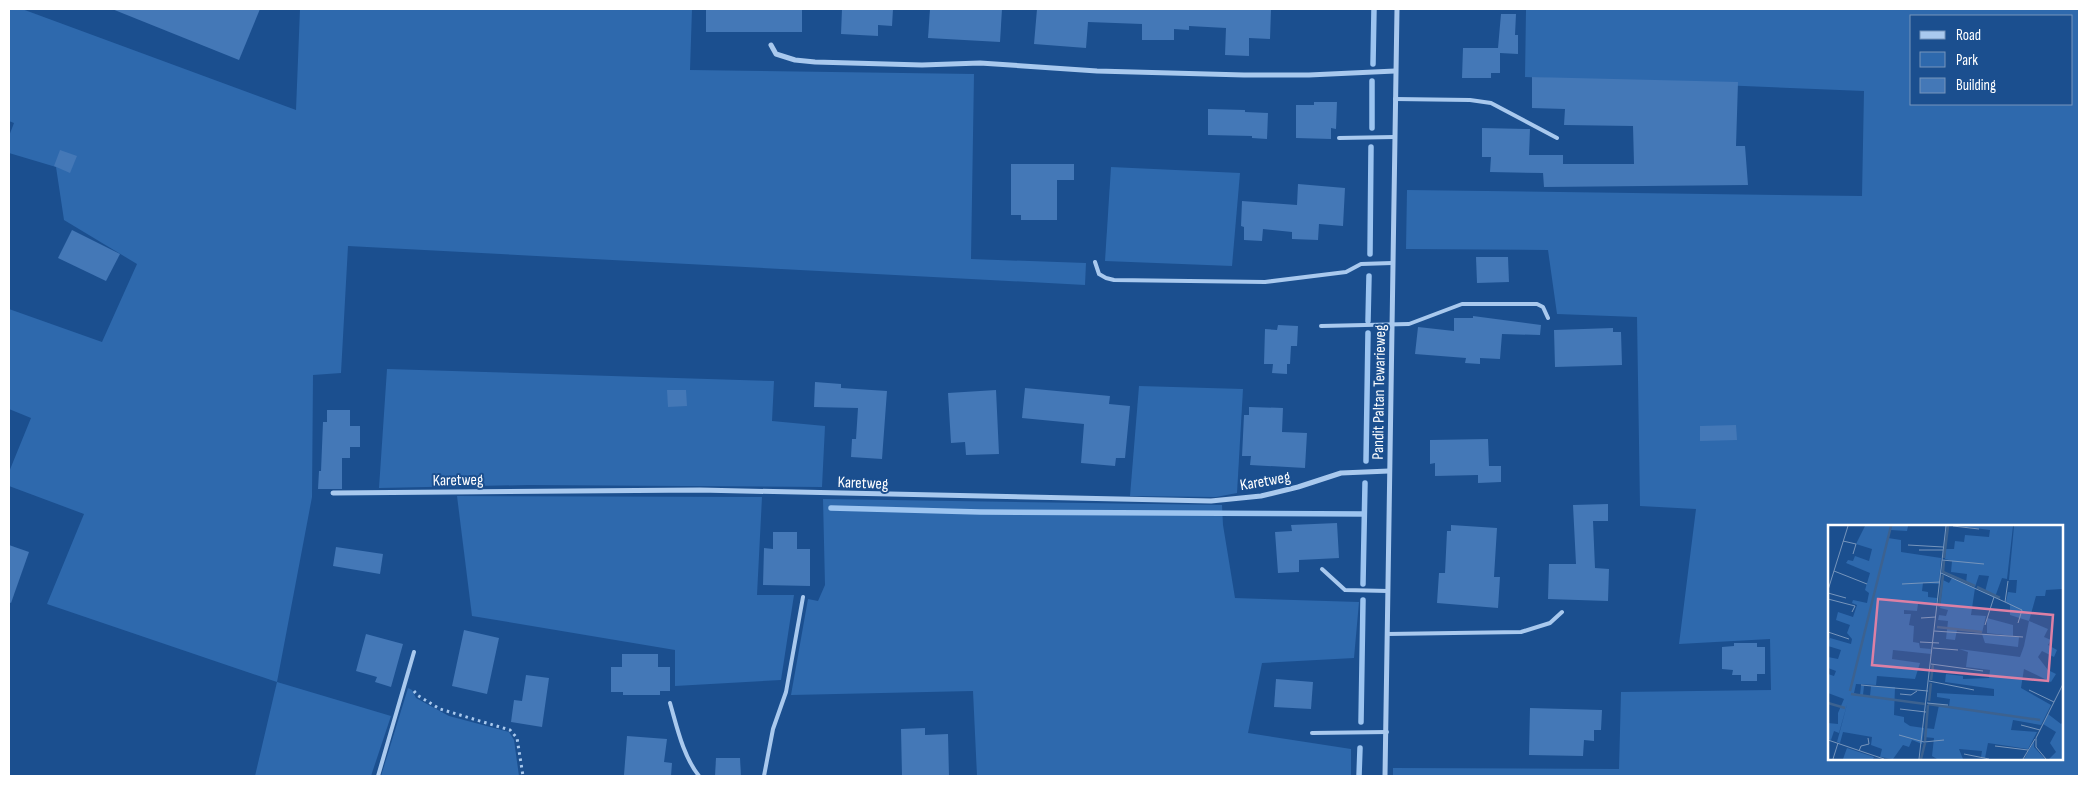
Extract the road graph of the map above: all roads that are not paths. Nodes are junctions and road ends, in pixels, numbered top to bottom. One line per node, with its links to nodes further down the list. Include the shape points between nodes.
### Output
1 (1397, 9): 3 (street, Pandit Paltan Tewarieweg)
2 (771, 45): 3 (street, via 776,54 815,62 922,65 980,62 1097,71 1244,75)
3 (1395, 71): 4 (street, Pandit Paltan Tewarieweg)
4 (1395, 99): 5 (street, Pandit Paltan Tewarieweg); 7 (lane, via 1491,103)
5 (1394, 137): 6 (lane); 9 (street, Pandit Paltan Tewarieweg)
6 (1339, 138)
7 (1558, 138)
8 (1095, 262): 9 (lane, via 1098,274 1114,280 1231,282 1327,275 1346,272 1361,264)
9 (1392, 263): 11 (street, Pandit Paltan Tewarieweg)
10 (1548, 318): 11 (lane, via 1544,307 1537,304 1462,304 1409,324)
11 (1392, 324): 12 (lane); 13 (street, Pandit Paltan Tewarieweg)
12 (1321, 326)
13 (1390, 470): 14 (street, Karetweg, via 1341,473 1261,496 1211,501 700,490); 16 (street, Pandit Paltan Tewarieweg)
14 (333, 493)
15 (1322, 569): 16 (lane, via 1345,590)
16 (1388, 591): 19 (street, Pandit Paltan Tewarieweg)
17 (803, 597): 26 (lane, via 786,692 773,729)
18 (1562, 612): 19 (lane, via 1550,623 1521,632)
19 (1387, 634): 22 (street, Pandit Paltan Tewarieweg)
20 (414, 652): 24 (lane)
21 (670, 703): 25 (lane, via 692,767)
22 (1387, 732): 23 (lane); 27 (street, Pandit Paltan Tewarieweg)
23 (1312, 733)
24 (378, 776)
25 (699, 776)
26 (764, 776)
27 (1385, 776)

